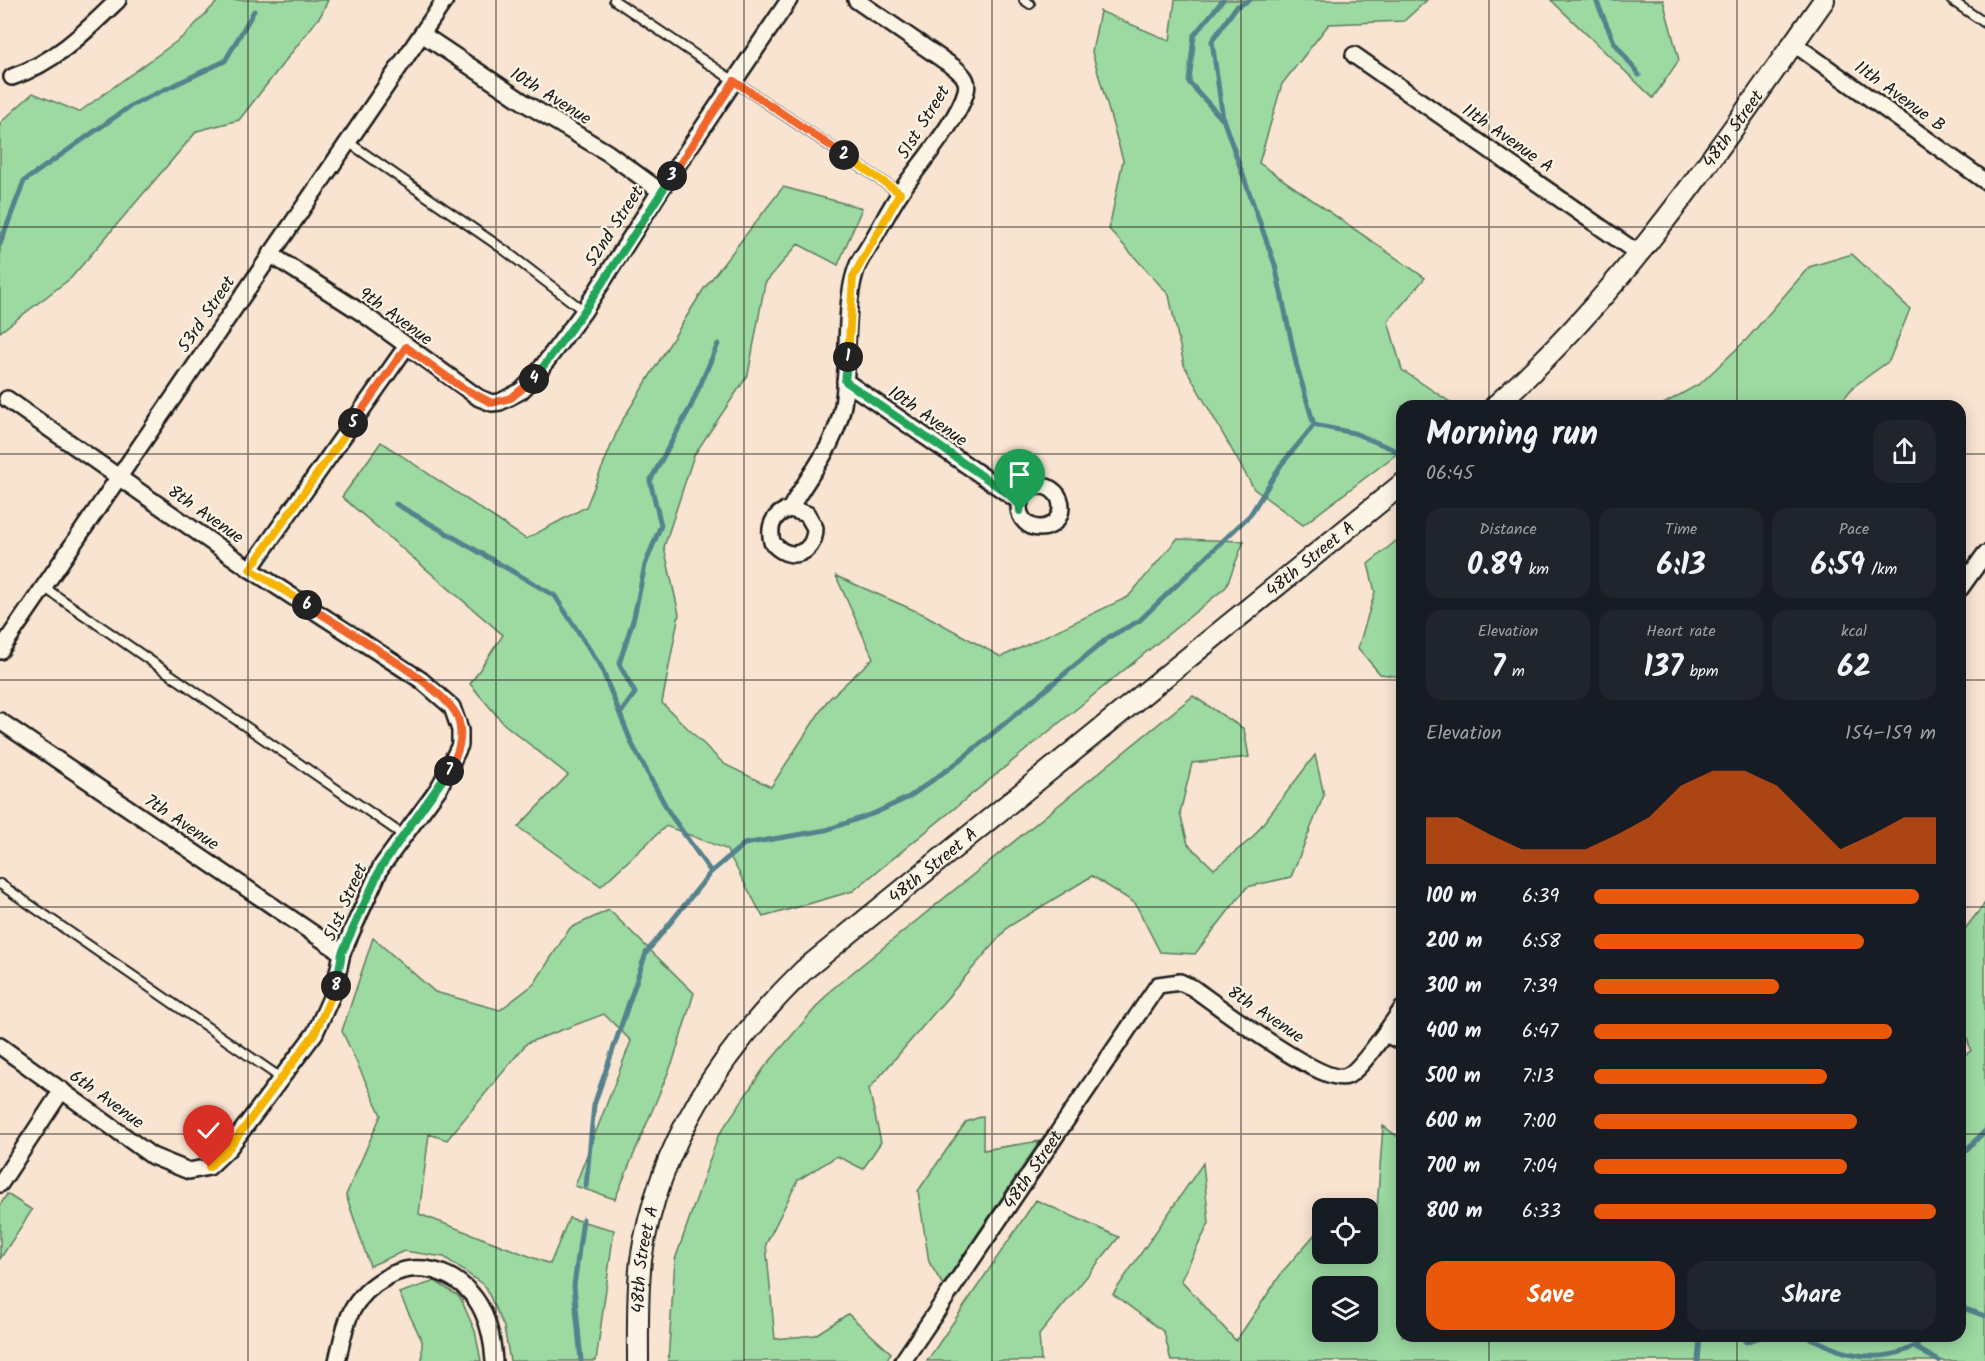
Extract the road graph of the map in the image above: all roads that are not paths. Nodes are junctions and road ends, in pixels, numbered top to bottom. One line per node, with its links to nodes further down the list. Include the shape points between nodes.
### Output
1 (118, 0): 12 (street, via 51,59 31,71)
2 (445, 0): 9 (street, 53rd Street)
3 (614, 0): 13 (lane)
4 (789, 0): 13 (street, 52nd Street)
5 (856, 0): 17 (street, 51st Street, via 955,68 967,84 951,120)
6 (1824, 0): 10 (street, 48th Street)
7 (1952, 0): 8 (lane)
8 (1985, 23)
9 (422, 34): 14 (street, 53rd Street); 16 (street, 10th Avenue, via 608,153)
10 (1793, 43): 15 (street, 11th Avenue B); 19 (street, 48th Street)
11 (1354, 55): 19 (street, 11th Avenue A)
12 (12, 76)
13 (734, 81): 16 (street, 52nd Street); 17 (lane)
14 (348, 142): 18 (street, 53rd Street); 20 (lane)
15 (1985, 181)
16 (660, 191): 20 (street, 52nd Street)
17 (900, 193): 22 (street, 51st Street, via 853,277)
18 (270, 254): 21 (street, 9th Avenue, via 362,313); 26 (street, 53rd Street)
19 (1639, 254): 24 (street)
20 (584, 311): 25 (street, 52nd Street, via 533,379)
21 (406, 347): 25 (street, 9th Avenue, via 478,398); 31 (street)
22 (845, 381): 28 (street, 10th Avenue); 29 (street, 51st Street, via 832,441)
23 (8, 399): 26 (street, 8th Avenue)
24 (1501, 400)
25 (500, 402)
26 (119, 477): 31 (street, 8th Avenue); 33 (street, 53rd Street)
27 (1396, 489): 51 (street, 48th Street A, via 813,962 748,1027 710,1079 669,1160 641,1260)
28 (1020, 502)
29 (790, 509)
30 (1985, 554): 32 (street)
31 (250, 569): 36 (street, 8th Avenue, via 421,680 452,707)
32 (1966, 581)
33 (45, 588): 34 (street, 53rd Street); 37 (lane)
34 (0, 651)
35 (0, 721): 39 (street, 7th Avenue)
36 (460, 730): 37 (street, 51st Street, via 460,745 449,771)
37 (403, 835): 39 (street, 51st Street, via 381,867)
38 (0, 884): 45 (lane)
39 (342, 953): 45 (street, 51st Street, via 334,991 315,1033)
40 (1166, 982): 42 (street, 8th Avenue, via 1180,982 1193,988 1328,1076 1352,1073); 52 (street, 48th Street, via 1149,996)
41 (1396, 1017): 42 (street)
42 (1384, 1034): 43 (street)
43 (1396, 1039)
44 (0, 1046): 46 (street, 6th Avenue)
45 (281, 1078): 47 (street, 51st Street, via 219,1160)
46 (62, 1090): 47 (street, 6th Avenue, via 152,1156 177,1169); 48 (street)
47 (198, 1170)
48 (0, 1184)
49 (337, 1361): 50 (street, via 351,1312 362,1296 378,1282 410,1266 448,1276 474,1298 483,1311)
50 (494, 1361)
51 (638, 1361)
52 (903, 1361)

